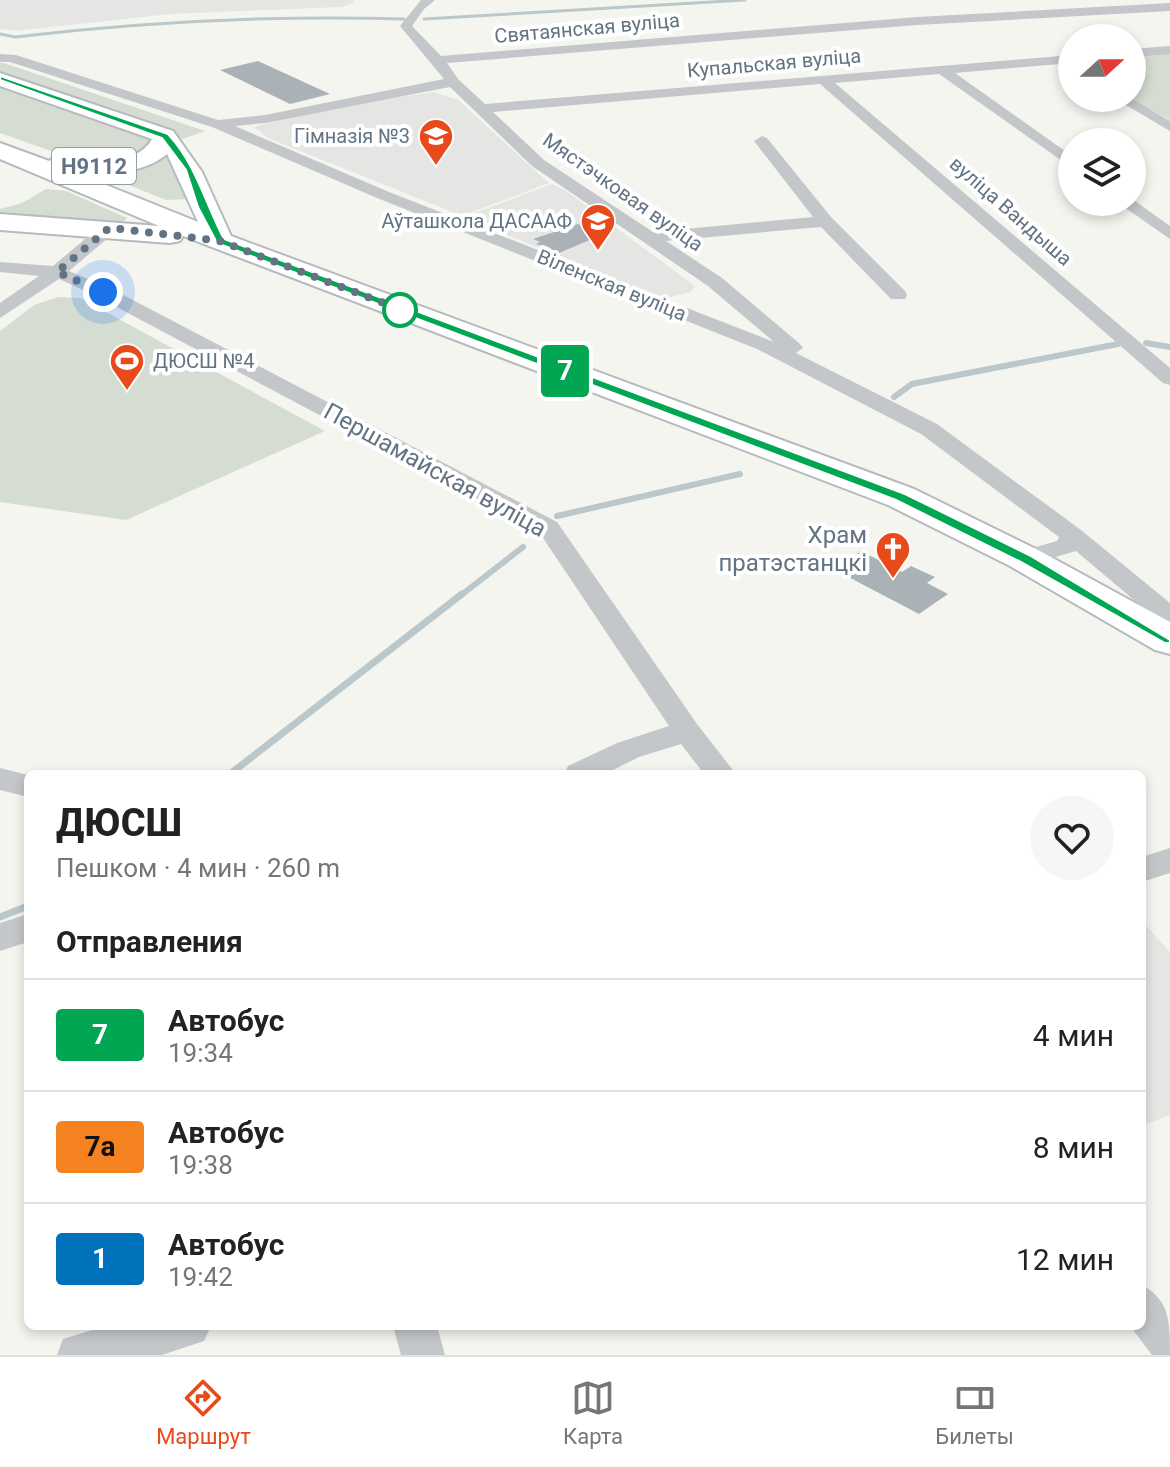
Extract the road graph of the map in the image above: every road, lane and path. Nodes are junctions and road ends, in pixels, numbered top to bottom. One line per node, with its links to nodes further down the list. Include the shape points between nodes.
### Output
1 (429, 0): 6 (street, Мястэчковая вуліца, via 405,23)
2 (1170, 7): 6 (street, Святаянская вуліца, via 917,21)
3 (1170, 50): 4 (street)
4 (1146, 52)
5 (0, 58): 14 (street, Віленская вуліца)
6 (438, 60): 11 (street, Мястэчковая вуліца)
7 (1058, 61): 8 (street, Купальская вуліца)
8 (942, 70): 10 (street, Купальская вуліца); 19 (street)
9 (0, 79): 16 (main road, Н9112)
10 (822, 79): 12 (street, Купальская вуліца); 33 (street, вуліца Вандыша)
11 (453, 82): 12 (street, Мястэчковая вуліца); 14 (street)
12 (479, 109): 26 (street, Мястэчковая вуліца, via 538,163)
13 (1145, 112): 15 (street)
14 (217, 124): 32 (street, Віленская вуліца, via 383,195)
15 (1170, 127)
16 (165, 136): 18 (main road, Н9112, via 150,155 115,165 82,166); 27 (main road, Н9112, via 190,170)
17 (762, 141): 22 (street)
18 (6, 152): 20 (main road, Н9112, via 37,187); 27 (main road)
19 (1058, 153)
20 (18, 198)
21 (1145, 216): 25 (street)
22 (825, 221): 26 (street); 30 (street)
23 (0, 222): 24 (main road)
24 (109, 228): 27 (main road); 29 (street)
25 (1170, 234)
26 (647, 238): 32 (street, Мястэчковая вуліца, via 715,282)
27 (220, 241): 35 (main road, via 901,497)
28 (0, 267): 29 (street, Першамайская вуліца)
29 (57, 272): 31 (street); 38 (street, Першамайская вуліца, via 548,527)
30 (898, 295)
31 (0, 312)
32 (774, 342): 34 (street, Віленская вуліца, via 929,429)
33 (1170, 379)
34 (1072, 535): 35 (street, via 1068,546); 36 (street, Віленская вуліца)
35 (1024, 558): 37 (main road)
36 (1170, 617)
37 (1170, 640)
38 (687, 731): 39 (street); 40 (street, Першамайская вуліца)
39 (587, 770)
40 (718, 770)
41 (0, 779): 42 (street)
42 (24, 785)
43 (1170, 860): 44 (street)
44 (1146, 869)
45 (24, 929): 46 (street)
46 (0, 937)
47 (1146, 1312): 50 (street)
48 (174, 1330): 51 (street)
49 (416, 1330): 52 (street)
50 (1170, 1343)
51 (79, 1355)
52 (423, 1355)

